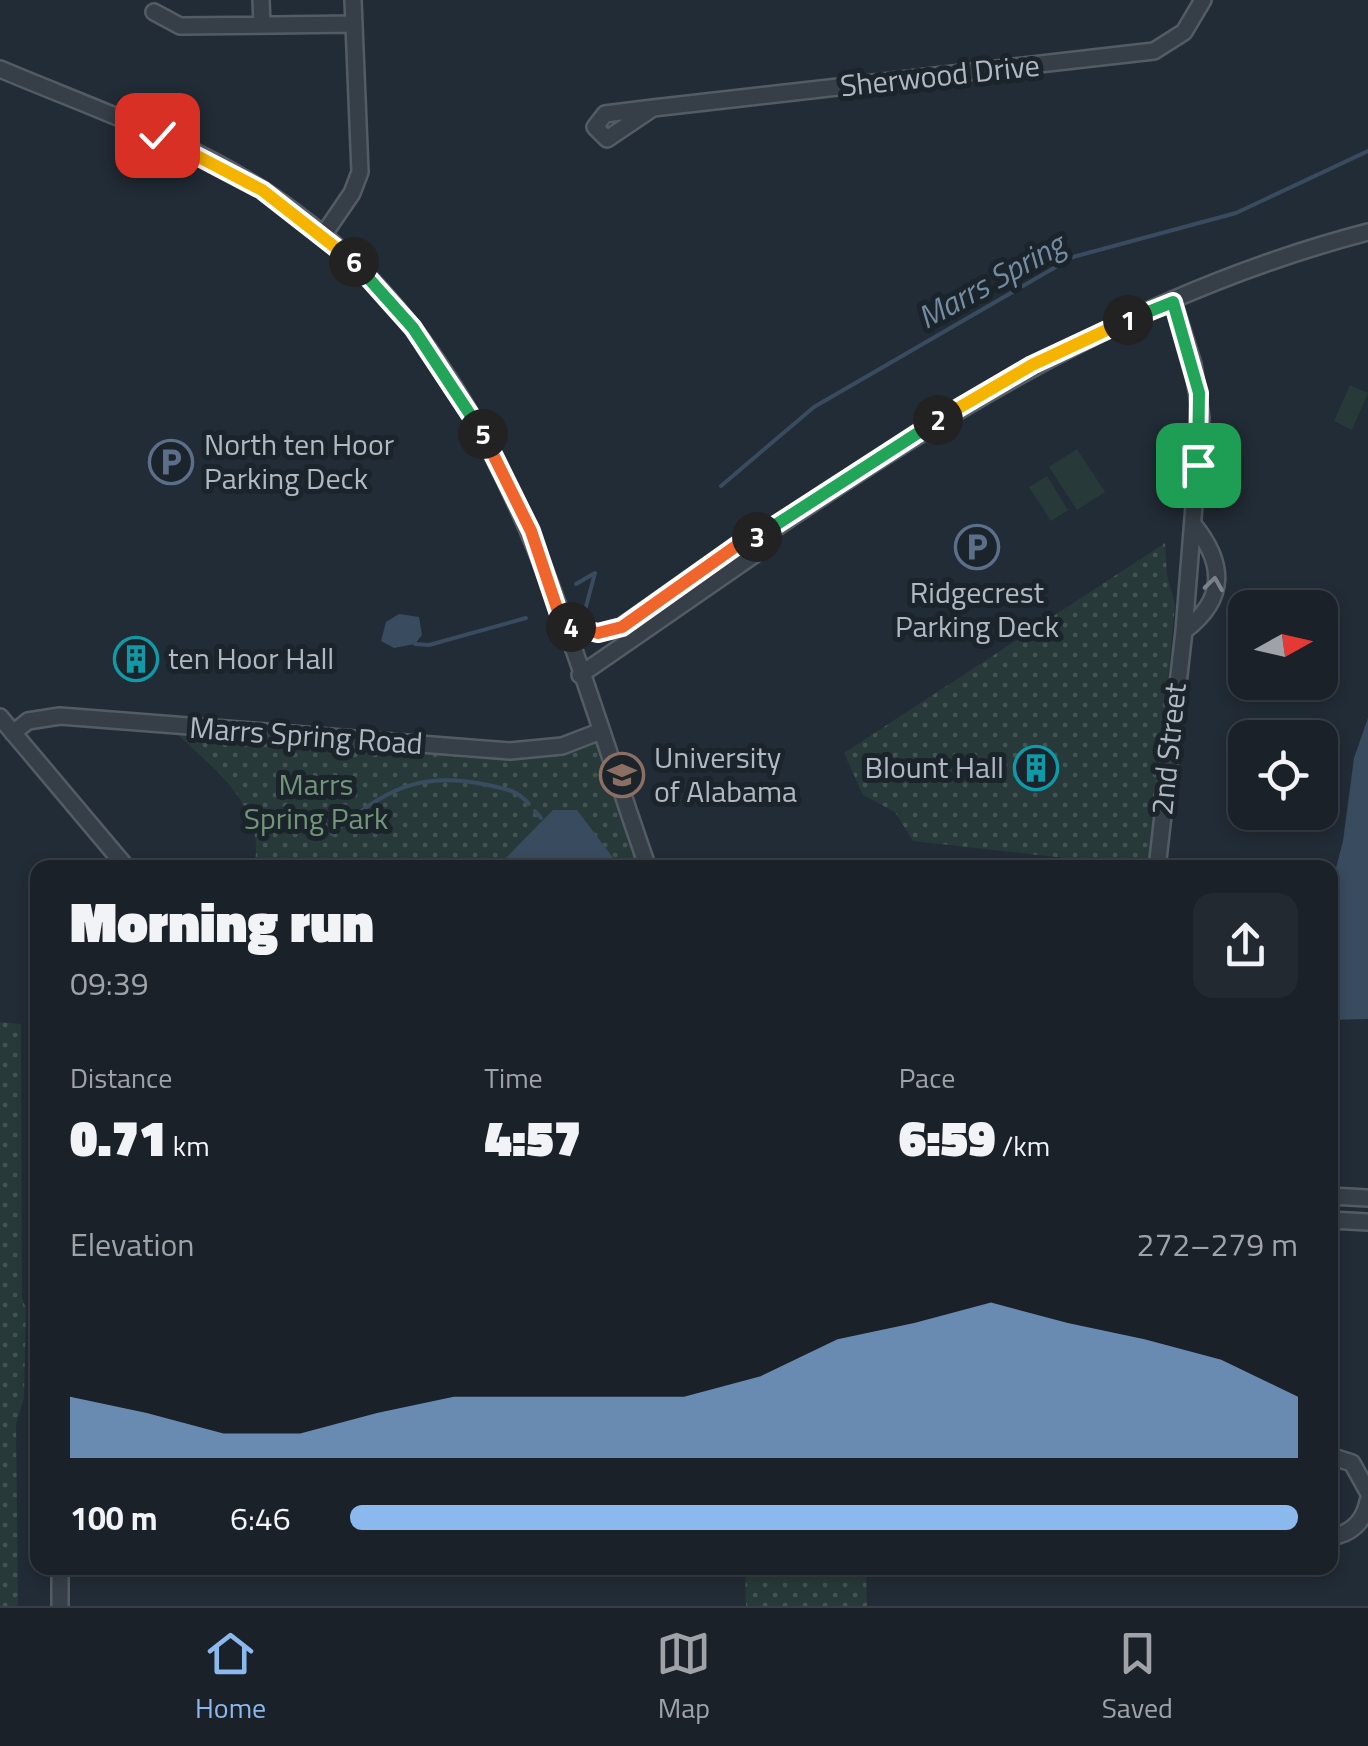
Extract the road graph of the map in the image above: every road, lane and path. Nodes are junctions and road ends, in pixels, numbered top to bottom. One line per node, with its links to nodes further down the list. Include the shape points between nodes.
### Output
1 (261, 0): 6 (street)
2 (352, 0): 5 (street)
3 (1202, 0): 8 (street, Sherwood Drive, via 1184,32 1154,51)
4 (154, 12): 6 (street, via 180,26)
5 (354, 24): 6 (street); 10 (street, via 360,172)
6 (262, 25)
7 (0, 69): 10 (street, via 207,157)
8 (653, 108)
9 (1368, 232): 11 (street)
10 (324, 234): 14 (street, via 395,306 475,420 531,531)
11 (1173, 302): 12 (street, 2nd Street, via 1199,393); 13 (street, via 1004,381)
12 (1193, 524): 15 (street, 2nd Street); 15 (street, one-way to 12, via 1205,615 1216,582 1213,549)
13 (766, 535): 14 (street, via 746,539 622,627 598,633); 16 (street, via 755,554)
14 (562, 623): 16 (street)
15 (1184, 631): 22 (street, 2nd Street)
16 (580, 676): 18 (street)
17 (0, 716): 19 (street)
18 (601, 731): 19 (street, Marrs Spring Road, via 562,746 510,751 60,716 28,721); 21 (street)
19 (13, 732): 20 (street)
20 (120, 860)
21 (645, 860)
22 (1158, 860)
23 (1338, 1196): 24 (street)
24 (1368, 1198)
25 (1338, 1220): 26 (street)
26 (1368, 1222)
27 (1338, 1459): 28 (street, via 1352,1464)
28 (1368, 1492)
29 (1368, 1501): 30 (street, via 1360,1522)
30 (1338, 1532)
31 (60, 1575): 32 (street)
32 (60, 1606)

